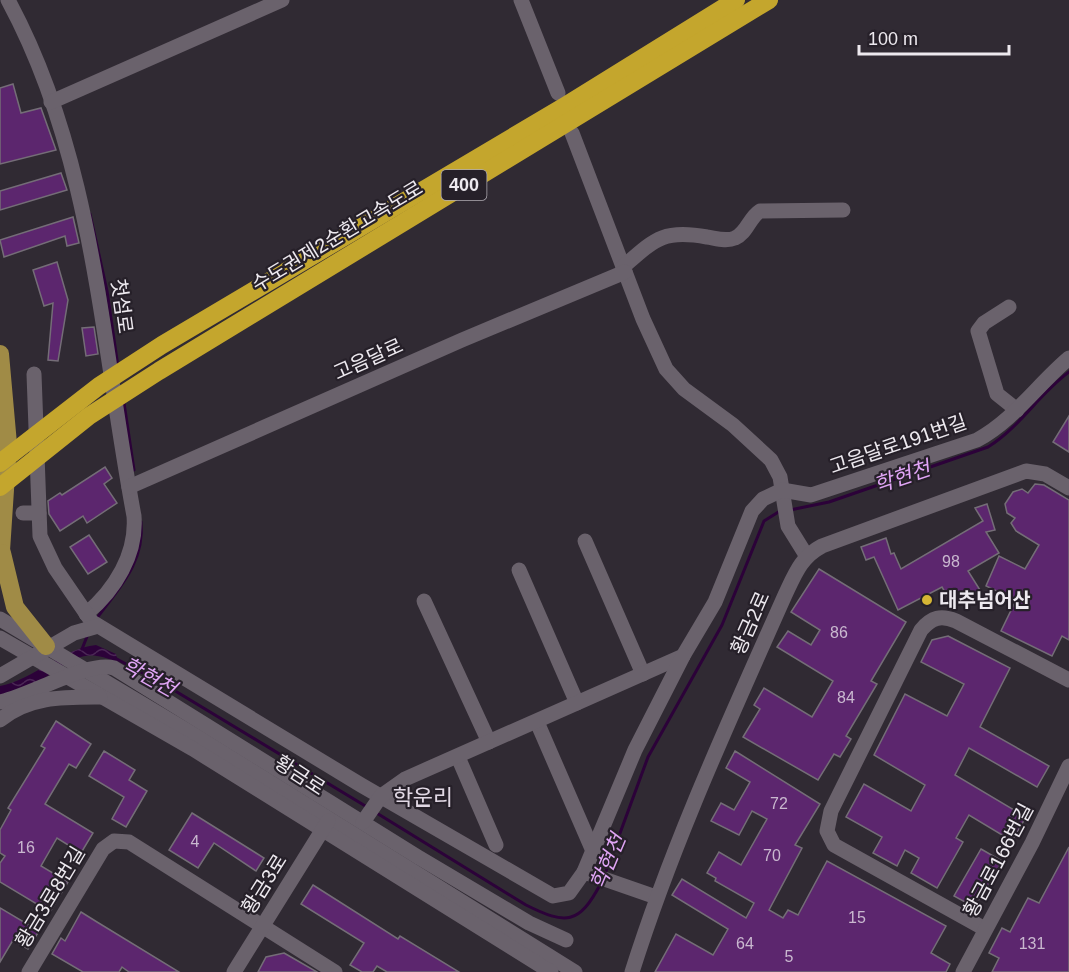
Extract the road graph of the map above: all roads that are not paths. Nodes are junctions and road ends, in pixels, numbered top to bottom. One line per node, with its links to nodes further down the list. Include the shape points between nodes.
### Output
1 (8, 0): 7 (street, 첫섬로)
2 (282, 0): 7 (street)
3 (521, 0): 6 (street)
4 (736, 0): 16 (highway, 수도권제2순환고속도로 / 400, via 162,345 99,386)
5 (769, 0): 17 (highway, 수도권제2순환고속도로 / 400, via 159,371 88,416)
6 (558, 93)
7 (55, 100): 18 (street, 첫섬로, via 95,262)
8 (572, 133): 10 (street)
9 (843, 210): 10 (street, 고음달로, via 760,211 742,233 726,240 685,233 666,235 646,247)
10 (624, 269): 18 (street, 고음달로); 20 (street, via 666,369 684,389 766,453 776,468)
11 (1009, 307): 15 (street, via 978,331 997,394)
12 (0, 354): 25 (main road, via 8,444)
13 (1069, 358): 15 (street, 고음달로191번길)
14 (34, 374): 22 (street)
15 (1017, 410): 20 (street, 고음달로191번길, via 987,435 939,454 811,495)
16 (0, 463)
17 (0, 487)
18 (129, 487): 28 (street, 첫섬로, via 135,525 133,546 105,597)
19 (1069, 488): 24 (street, via 1045,474 1026,471 822,546)
20 (783, 494): 24 (street, via 792,535); 33 (street, via 763,500 752,511 715,602)
21 (22, 513): 22 (street)
22 (39, 513): 28 (street, via 44,546)
23 (585, 542): 34 (street)
24 (807, 555): 51 (street, 황금2로, via 785,595)
25 (1, 559): 32 (main road, via 11,598)
26 (519, 570): 39 (street)
27 (424, 601): 42 (street)
28 (86, 614): 30 (street)
29 (0, 619): 32 (street, 황금로)
30 (98, 627): 35 (street, via 74,633); 45 (street)
31 (0, 638): 37 (street, 황금로)
32 (37, 638): 47 (street, 황금로)
33 (683, 656): 34 (street); 49 (street, via 635,750)
34 (643, 674): 39 (street)
35 (0, 676)
36 (1069, 680): 53 (street, via 956,621 933,619 921,630 831,811 827,831 834,845)
37 (102, 697): 40 (street, via 42,700); 47 (street, 황금로)
38 (0, 702): 46 (street, via 31,694 92,667 114,668)
39 (577, 703): 41 (street)
40 (0, 720)
41 (537, 722): 42 (street); 49 (street)
42 (489, 742): 43 (street)
43 (458, 757): 45 (street, via 405,779); 48 (street)
44 (1069, 766): 53 (street, 황금로166번길)
45 (379, 798): 46 (street); 50 (street, via 553,896 569,893)
46 (364, 820): 54 (street, via 529,923)
47 (326, 824): 52 (street, 황금3로); 58 (street, 황금로); 59 (street, 황금로)
48 (496, 845)
49 (593, 851): 50 (street)
50 (588, 874): 51 (street)
51 (656, 897): 60 (street, 황금2로)
52 (261, 928): 55 (street, 황금3로8번길, via 143,850 129,842 114,841 103,849); 56 (street, 황금3로); 57 (street)
53 (985, 928): 61 (street, 황금로166번길)
54 (566, 940)
55 (29, 972)
56 (234, 972)
57 (335, 972)
58 (551, 972)
59 (574, 972)
60 (632, 972)
61 (963, 972)

